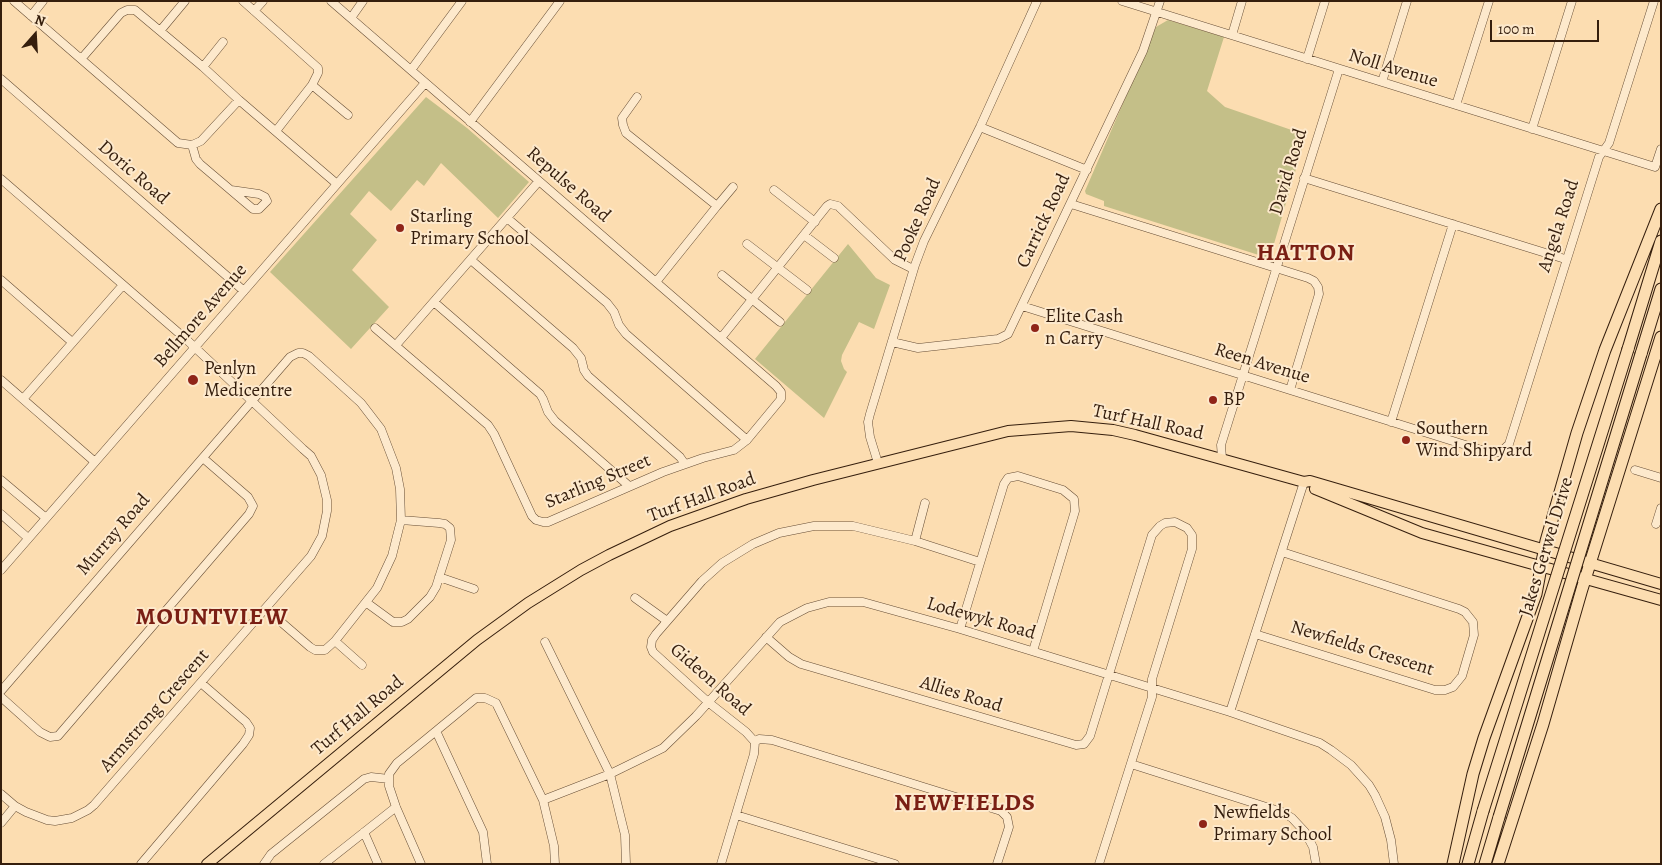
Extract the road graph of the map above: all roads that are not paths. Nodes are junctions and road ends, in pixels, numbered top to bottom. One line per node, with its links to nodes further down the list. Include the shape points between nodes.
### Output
1 (14, 1): 21 (street)
2 (43, 1): 21 (street)
3 (185, 1): 23 (street)
4 (243, 1): 19 (street)
5 (263, 1): 19 (street)
6 (331, 1): 22 (street, Repulse Road)
7 (363, 1): 22 (street)
8 (462, 1): 30 (street)
9 (560, 1): 39 (street)
10 (1037, 1): 40 (street, Pooke Road)
11 (1122, 1): 20 (street, Noll Avenue)
12 (1160, 1): 20 (street, Carrick Road)
13 (1242, 1): 24 (street)
14 (1325, 1): 27 (street)
15 (1407, 1): 32 (street)
16 (1489, 1): 37 (street)
17 (1572, 1): 41 (street)
18 (1654, 1): 45 (street, Angela Road, via 1609,143)
19 (254, 11): 34 (street, via 317,66 318,73)
20 (1157, 12): 24 (street, Noll Avenue); 46 (street, Carrick Road, via 1143,51)
21 (31, 16): 26 (street)
22 (351, 18): 30 (street, Repulse Road)
23 (160, 31): 26 (street, via 137,11 127,10); 28 (street)
24 (1232, 36): 27 (street, Noll Avenue)
25 (223, 42): 28 (street)
26 (82, 58): 43 (street, via 176,141)
27 (1307, 59): 29 (street, Noll Avenue)
28 (203, 67): 36 (street)
29 (1339, 69): 32 (street, Noll Avenue); 47 (street, David Road)
30 (411, 70): 33 (street, Repulse Road)
31 (1, 79): 74 (street, Doric Road)
32 (1382, 82): 37 (street, Noll Avenue)
33 (425, 83): 39 (street, Repulse Road); 50 (street, Bellmore Avenue)
34 (312, 85): 38 (street); 42 (street)
35 (637, 97): 55 (street, via 622,118 626,133)
36 (239, 100): 42 (street); 43 (street, via 204,138)
37 (1456, 105): 41 (street, Noll Avenue)
38 (348, 115)
39 (470, 122): 49 (street, Repulse Road)
40 (980, 126): 46 (street); 68 (street, Pooke Road)
41 (1532, 129): 45 (street, Noll Avenue)
42 (276, 131): 50 (street)
43 (192, 145): 52 (street, via 197,161)
44 (1661, 150): 45 (street, Noll Avenue, via 1655,167)
45 (1603, 151): 64 (street, Angela Road)
46 (1087, 170): 54 (street, Carrick Road)
47 (1304, 178): 59 (street); 67 (street, David Road)
48 (1, 179): 72 (street, Armstrong Crescent)
49 (539, 181): 57 (street); 71 (street, Repulse Road)
50 (337, 184): 74 (street, Bellmore Avenue)
51 (733, 187): 55 (street)
52 (231, 190)
53 (774, 190): 58 (street)
54 (1071, 204): 67 (street); 78 (street, Carrick Road)
55 (717, 206): 71 (street)
56 (1661, 209): 114 (highway, via 1590,393)
57 (507, 218): 65 (street); 94 (street, via 607,304 626,334)
58 (815, 222): 60 (street); 68 (street, via 827,206 836,204 888,254)
59 (1453, 224): 64 (street); 93 (street)
60 (804, 235): 63 (street); 66 (street)
61 (1661, 241): 171 (highway, Jakes Gerwel Drive, bridge)
62 (747, 244): 66 (street)
63 (834, 258)
64 (1566, 258): 95 (street, Angela Road, via 1509,444 1501,452)
65 (471, 260): 77 (street); 100 (street, via 573,348 588,376)
66 (778, 267): 75 (street); 76 (street)
67 (1276, 268): 87 (street, David Road); 89 (street, via 1312,279 1319,290)
68 (913, 269): 84 (street, Pooke Road)
69 (722, 275): 76 (street)
70 (1, 280): 83 (street)
71 (656, 282): 82 (street, Repulse Road)
72 (123, 285): 83 (street); 86 (street, Armstrong Crescent)
73 (1661, 289): 172 (highway, Jakes Gerwel Drive, bridge)
74 (244, 290): 86 (street, Bellmore Avenue)
75 (807, 290)
76 (752, 300): 79 (street); 82 (street)
77 (434, 302): 85 (street); 105 (street, via 540,394 551,416)
78 (1022, 306): 84 (street, Carrick Road, via 1010,331 998,340 918,348); 87 (street, Reen Avenue)
79 (780, 322)
80 (375, 328): 85 (street, Starling Street)
81 (1661, 337): 117 (highway)
82 (721, 338): 90 (street, Repulse Road, via 776,386)
83 (72, 342): 91 (street)
84 (892, 342): 99 (street, Pooke Road, via 868,422)
85 (396, 345): 105 (street, Starling Street, via 488,425 536,520 548,522)
86 (195, 347): 92 (street, Armstrong Crescent); 98 (street, Bellmore Avenue)
87 (1243, 375): 89 (street, Reen Avenue); 97 (street, David Road, via 1221,445)
88 (1, 380): 91 (street)
89 (1290, 390): 93 (street, Reen Avenue)
90 (781, 395): 94 (street, Starling Street, via 780,401)
91 (23, 399): 98 (street)
92 (251, 401): 96 (street, Murray Road); 110 (street, Murray Road, via 290,357 298,353 309,356 361,403 381,429 396,468); 127 (street, Armstrong Crescent, via 310,456 321,475 327,500 325,527 316,548)
93 (1392, 422): 95 (street, Reen Avenue)
94 (747, 440): 100 (street, Starling Street, via 734,450)
95 (1492, 453)
96 (203, 458): 139 (street, Murray Road); 140 (street, via 248,497 252,506 249,514 58,736 50,737 40,732)
97 (1222, 458): 99 (main road, Turf Hall Road, via 1113,430 1052,426 994,433); 104 (main road, Turf Hall Road)
98 (95, 462): 109 (street, Bellmore Avenue)
99 (878, 463): 156 (main road, Turf Hall Road, via 707,513 639,540 554,586 477,640)
100 (685, 464): 105 (street, Starling Street)
101 (1635, 470): 102 (street)
102 (1661, 478)
103 (1, 480): 109 (street)
104 (1304, 482): 114 (main road, Turf Hall Road, via 1310,481); 115 (street); 118 (main road, Turf Hall Road, via 1422,533)
105 (629, 486)
106 (925, 503): 113 (street)
107 (1661, 508): 111 (street)
108 (1, 514): 112 (street)
109 (46, 518): 112 (street, Bellmore Avenue)
110 (401, 520): 120 (street, via 439,523 450,528 451,540); 126 (street, Murray Road, via 387,568 378,588)
111 (1656, 524)
112 (28, 538): 119 (street, Bellmore Avenue)
113 (915, 541): 116 (street, Gideon Road); 128 (street, Gideon Road, via 853,526 814,526 779,533 722,563)
114 (1544, 550): 117 (main road, Turf Hall Road); 118 (highway)
115 (1282, 552): 130 (street); 130 (street, Newfields Crescent, via 1465,612 1473,622 1474,636 1462,676 1453,687 1436,690)
116 (980, 562): 129 (street); 134 (street, via 1008,478 1018,476 1063,490 1074,499 1075,510)
117 (1590, 564): 121 (highway); 122 (main road, Turf Hall Road)
118 (1541, 566): 121 (main road, Turf Hall Road); 170 (highway, via 1536,594 1473,774)
119 (1, 570)
120 (439, 577): 123 (street); 126 (street, via 432,594 402,622 393,622)
121 (1586, 578): 125 (main road, Turf Hall Road); 173 (highway)
122 (1661, 584)
123 (474, 589)
124 (635, 598): 128 (street)
125 (1661, 600)
126 (366, 603): 132 (street, Murray Road)
127 (266, 609): 132 (street, via 316,650 325,650); 137 (street, Armstrong Crescent)
128 (667, 621): 141 (street, Gideon Road, via 652,640 653,652)
129 (960, 629): 131 (street, Lodewyk Road, via 862,602 828,602 807,608 780,622); 134 (street, Lodewyk Road)
130 (1255, 634): 142 (street)
131 (766, 637): 136 (street, Allies Road, via 801,664 1076,745 1084,744 1090,736); 141 (street, Lodewyk Road)
132 (335, 641): 135 (street)
133 (545, 642): 146 (street)
134 (1033, 651): 136 (street, Lodewyk Road)
135 (362, 665)
136 (1110, 675): 138 (street, Lodewyk Road); 138 (street, Allies Road, via 1152,535 1165,523 1179,523 1190,532 1193,544)
137 (201, 683): 150 (street, Armstrong Crescent, via 88,810 72,818 55,821 33,816); 155 (street, via 246,722 250,728 249,735)
138 (1152, 688): 142 (street, Lodewyk Road); 145 (street, Allies Road)
139 (1, 690)
140 (1, 697)
141 (708, 702): 144 (street, Gideon Road); 146 (street, Lodewyk Road, via 663,748)
142 (1230, 712): 169 (street, Lodewyk Road, via 1320,743 1351,765 1369,785 1381,806)
143 (436, 732): 147 (street, via 397,763); 149 (street, via 476,698 496,703); 161 (street, via 483,832)
144 (755, 742): 152 (street, Gideon Road); 166 (street, via 759,739 772,740 1001,811 1007,817 1009,827)
145 (1131, 764): 167 (street, Allies Road); 168 (street, via 1282,812 1305,832 1313,847)
146 (610, 774): 149 (street, Lodewyk Road); 163 (street, via 625,836)
147 (389, 779): 151 (street); 157 (street, via 364,778 271,854)
148 (1, 794): 150 (street, Armstrong Crescent)
149 (543, 800): 162 (street, via 554,846)
150 (15, 806): 153 (street)
151 (396, 807): 154 (street); 160 (street)
152 (736, 814): 164 (street, Gideon Road); 165 (street)
153 (1, 823)
154 (364, 832): 158 (street); 159 (street)
155 (141, 864)
156 (207, 864)
157 (264, 864)
158 (324, 864)
159 (378, 864)
160 (421, 864)
161 (487, 864)
162 (554, 864)
163 (626, 864)
164 (720, 864)
165 (895, 864)
166 (997, 864)
167 (1100, 864)
168 (1316, 864)
169 (1394, 864)
170 (1453, 864)
171 (1468, 864)
172 (1485, 864)
173 (1498, 864)

